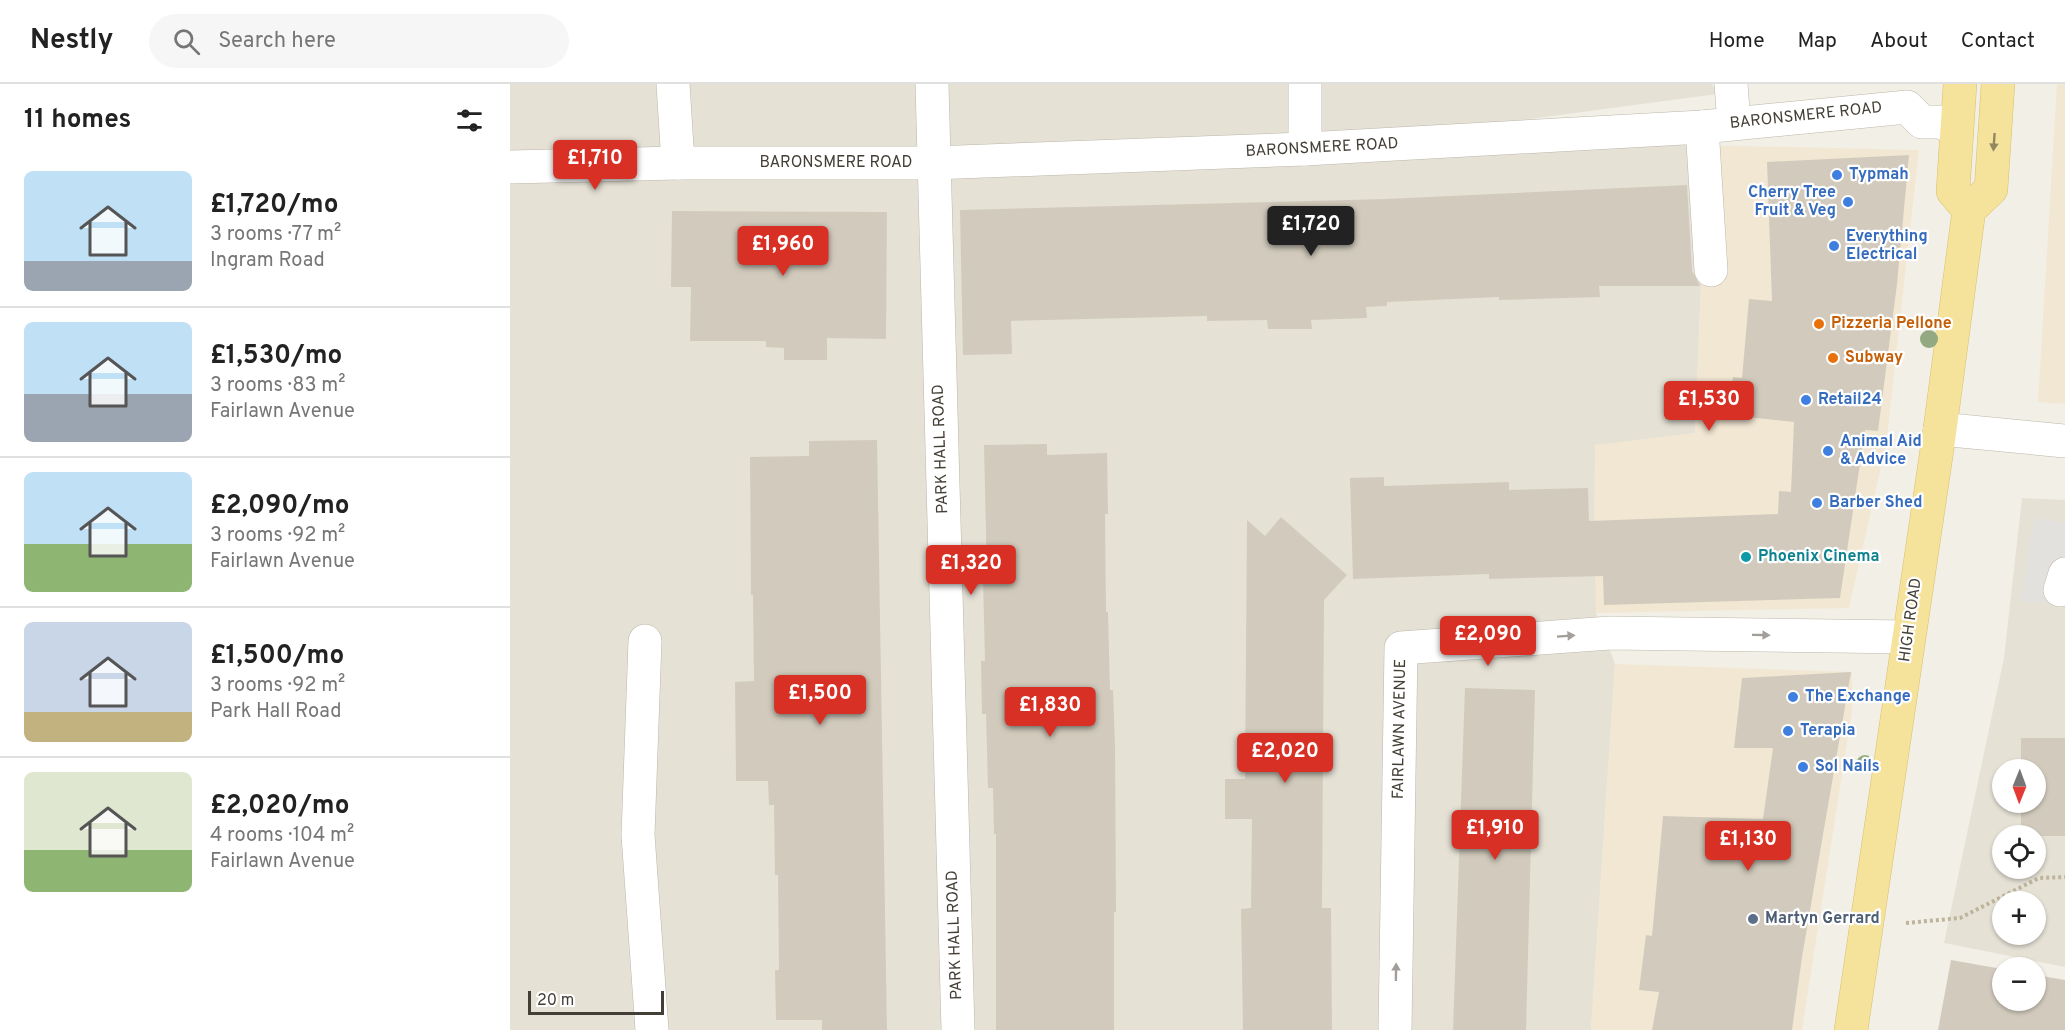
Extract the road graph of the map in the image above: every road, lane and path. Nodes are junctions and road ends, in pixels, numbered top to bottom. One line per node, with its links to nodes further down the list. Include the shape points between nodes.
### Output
1 (674, 84): 11 (street)
2 (932, 84): 10 (street, PARK HALL ROAD)
3 (1305, 84): 9 (street)
4 (1731, 84): 7 (street)
5 (1960, 84): 8 (main road)
6 (1998, 84): 13 (main road, one-way to 13, via 1991,189)
7 (1718, 125): 8 (street, BARONSMERE ROAD, via 1906,107 1922,122 1941,122); 9 (street, BARONSMERE ROAD); 14 (street)
8 (1956, 130): 13 (main road, via 1953,191)
9 (1305, 149): 10 (street, BARONSMERE ROAD)
10 (933, 163): 11 (street, BARONSMERE ROAD); 22 (street, PARK HALL ROAD)
11 (678, 164): 12 (street, BARONSMERE ROAD)
12 (510, 167)
13 (1969, 210): 15 (main road, HIGH ROAD)
14 (1711, 270)
15 (1940, 429): 16 (street); 17 (main road, HIGH ROAD)
16 (2065, 441)
17 (1908, 637): 20 (main road, HIGH ROAD); 23 (street, FAIRLAWN AVENUE, one-way to 17, via 1401,648 1610,633)
18 (645, 641): 21 (street, via 638,835)
19 (2065, 877): 20 (path, via 2039,878 1960,918)
20 (1867, 927): 24 (main road, HIGH ROAD)
21 (652, 1030)
22 (958, 1030)
23 (1395, 1030)
24 (1851, 1030)

